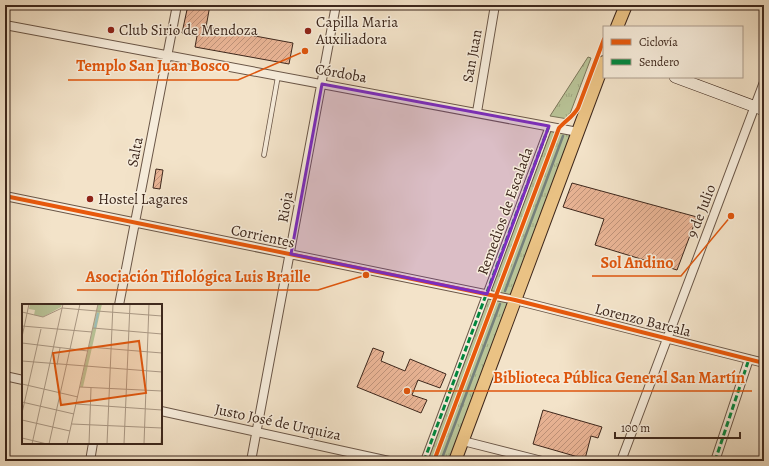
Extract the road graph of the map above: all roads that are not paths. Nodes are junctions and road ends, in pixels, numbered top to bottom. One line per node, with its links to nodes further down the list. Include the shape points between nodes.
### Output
1 (177, 5): 7 (street, Salta)
2 (336, 5): 12 (street, Rioja)
3 (495, 5): 14 (street, San Juan)
4 (626, 5): 6 (main road)
5 (5, 25): 7 (street, Córdoba)
6 (617, 26)
7 (168, 55): 9 (street, Córdoba); 19 (street, Salta)
8 (603, 65): 16 (main road)
9 (278, 76): 12 (street, Córdoba); 17 (lane)
10 (678, 78): 13 (main road)
11 (764, 82): 13 (street, 9 de Julio)
12 (322, 84): 14 (street, Córdoba); 20 (street, Rioja)
13 (759, 108): 24 (street, 9 de Julio)
14 (477, 112): 15 (street, Córdoba)
15 (549, 126): 16 (street, Córdoba); 21 (street, Remedios de Escalada)
16 (578, 132): 22 (main road)
17 (264, 156)
18 (5, 196): 19 (street, Corrientes)
19 (135, 222): 20 (street, Corrientes); 23 (street, Salta)
20 (291, 254): 21 (street, Corrientes); 30 (street, Rioja)
21 (487, 294): 22 (street, Corrientes); 36 (street, Remedios de Escalada)
22 (515, 300): 24 (street, Lorenzo Barcala); 31 (main road)
23 (119, 304)
24 (668, 338): 25 (street, Lorenzo Barcala); 39 (street, 9 de Julio)
25 (749, 359): 26 (street, Lorenzo Barcala); 40 (street)
26 (764, 363)
27 (5, 376): 28 (street)
28 (22, 380)
29 (162, 410): 30 (street, Justo José de Urquiza)
30 (257, 432): 34 (street, Rioja); 35 (street, Justo José de Urquiza)
31 (463, 441): 37 (main road); 38 (street)
32 (93, 444): 33 (street)
33 (90, 461)
34 (251, 461)
35 (389, 461)
36 (424, 461)
37 (455, 461)
38 (542, 461)
39 (620, 461)
40 (714, 461)

